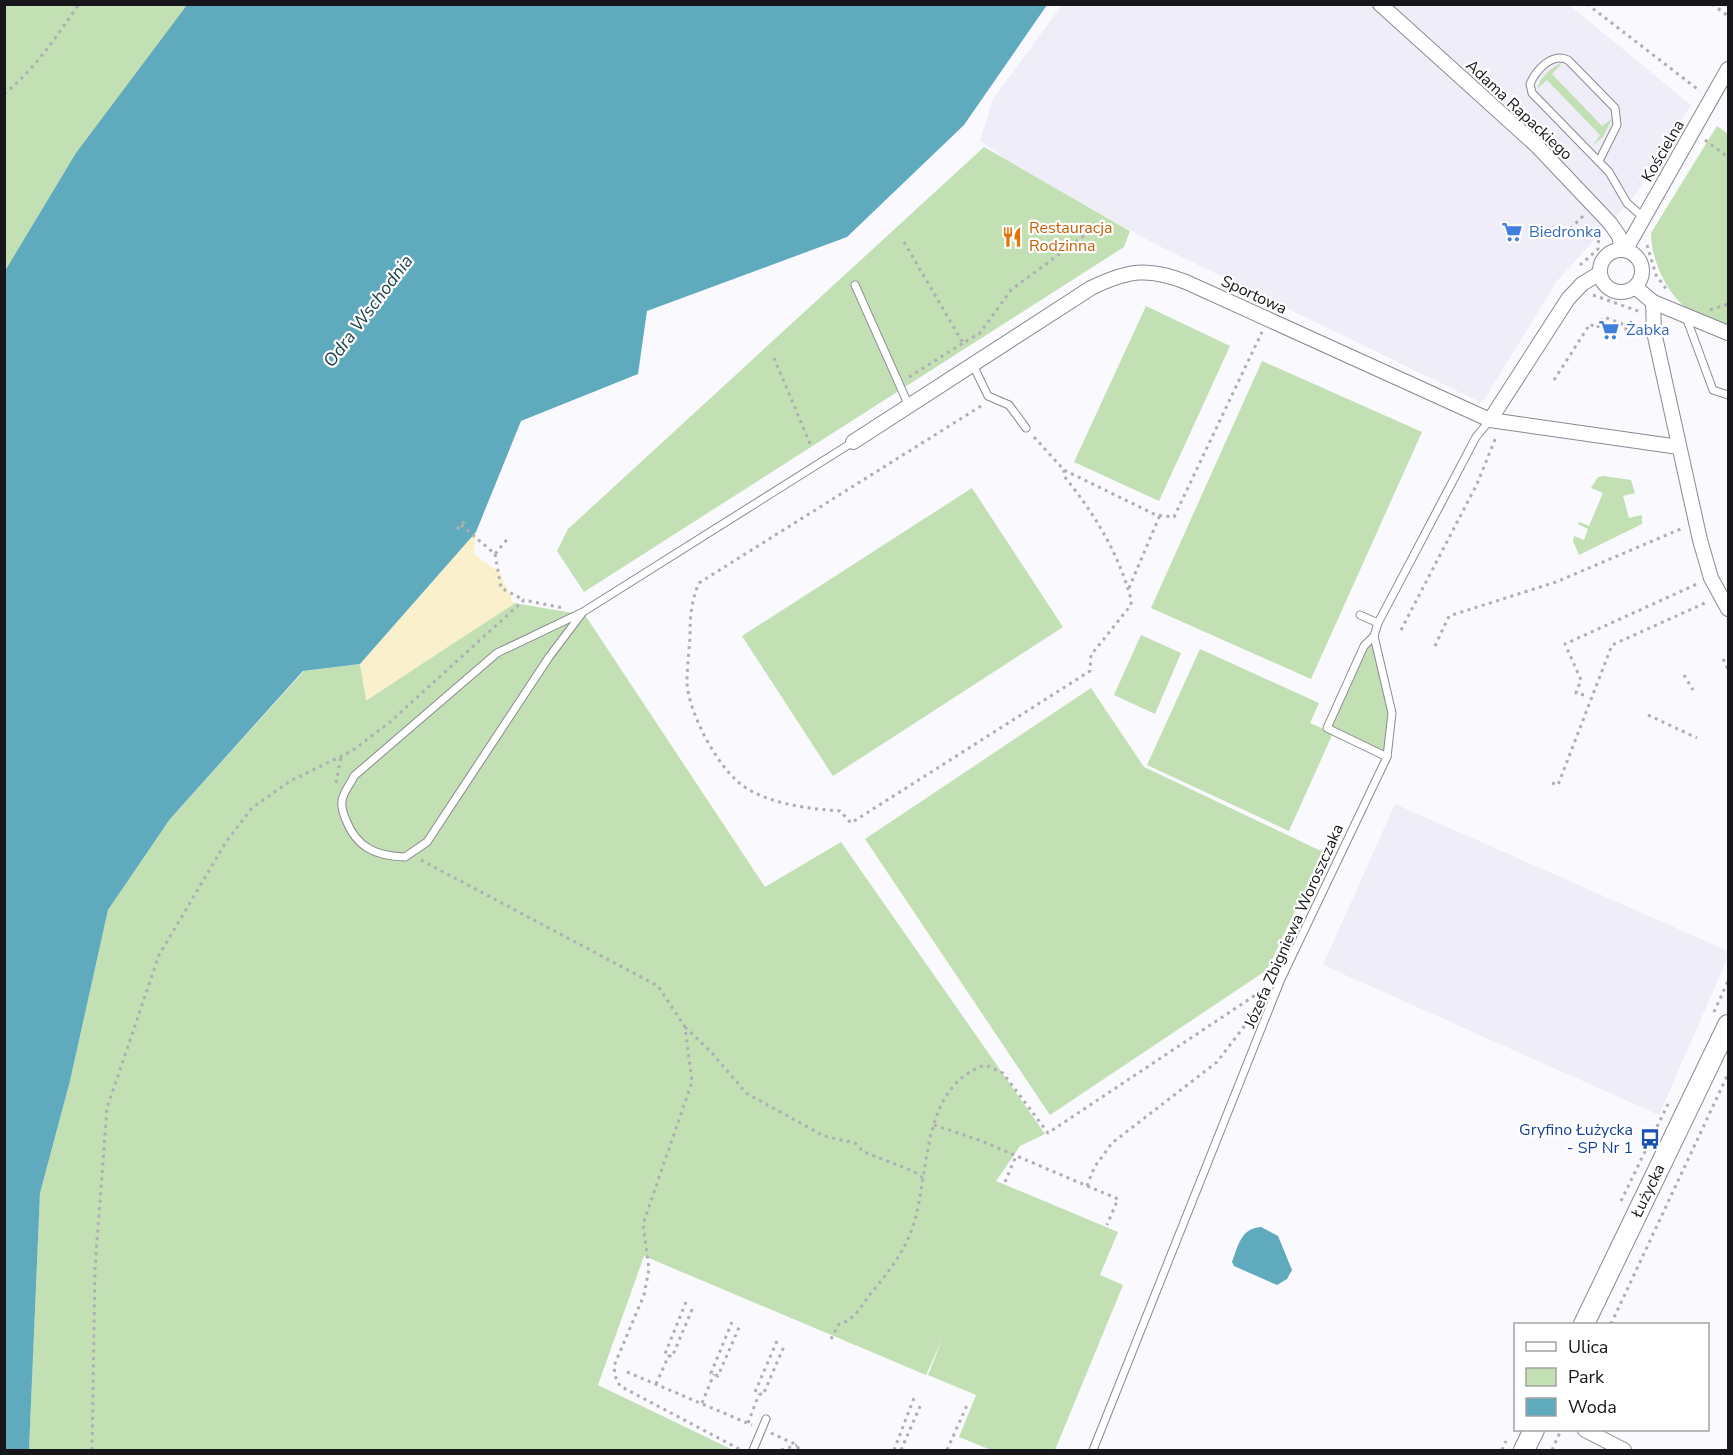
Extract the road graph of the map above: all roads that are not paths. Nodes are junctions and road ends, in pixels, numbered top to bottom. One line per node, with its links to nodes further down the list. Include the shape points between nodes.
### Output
1 (1380, 4): 5 (street, Adama Rapackiego, via 1536,145 1610,223)
2 (1728, 69): 4 (street, Kościelna)
3 (1599, 161): 3 (lane, via 1532,93 1533,76 1553,58 1561,56 1568,60 1615,108 1617,125); 4 (lane, via 1610,172 1627,203)
4 (1643, 218): 5 (street, Kościelna)
5 (1624, 249): 6 (street, via 1610,252); 8 (street, via 1639,258 1642,266 1643,274)
6 (1600, 273): 8 (street, via 1602,281 1614,291); 15 (street, via 1582,284 1569,299)
7 (855, 285): 14 (lane)
8 (1635, 287): 9 (street)
9 (1653, 302): 10 (street); 18 (street, via 1654,332)
10 (1686, 317): 11 (street); 13 (lane, via 1713,390)
11 (1728, 333)
12 (973, 365): 14 (street, Sportowa); 15 (street, Sportowa, via 1091,288 1128,273 1148,271 1186,282); 16 (lane, via 988,396 1009,405)
13 (1728, 395)
14 (909, 406): 17 (street, Sportowa)
15 (1490, 420): 18 (street, Sportowa); 22 (lane)
16 (1026, 428)
17 (853, 442): 20 (lane)
18 (1679, 447): 19 (street, via 1706,560)
19 (1728, 609)
20 (583, 612): 20 (lane, via 497,653 354,776 342,798 343,813 361,845 388,856 411,855 427,842)
21 (1360, 615): 22 (lane)
22 (1378, 623): 23 (lane)
23 (1374, 636): 24 (lane, Józefa Zbigniewa Woroszczaka, via 1392,713); 24 (lane, via 1364,646 1327,728)
24 (1387, 757): 31 (lane, Józefa Zbigniewa Woroszczaka, via 1281,979)
25 (1728, 1025): 26 (street, Łużycka)
26 (1584, 1323)
27 (766, 1419): 30 (lane)
28 (1533, 1431): 32 (street)
29 (1588, 1431): 33 (street)
30 (753, 1450)
31 (1093, 1450)
32 (1524, 1450)
33 (1624, 1450)

